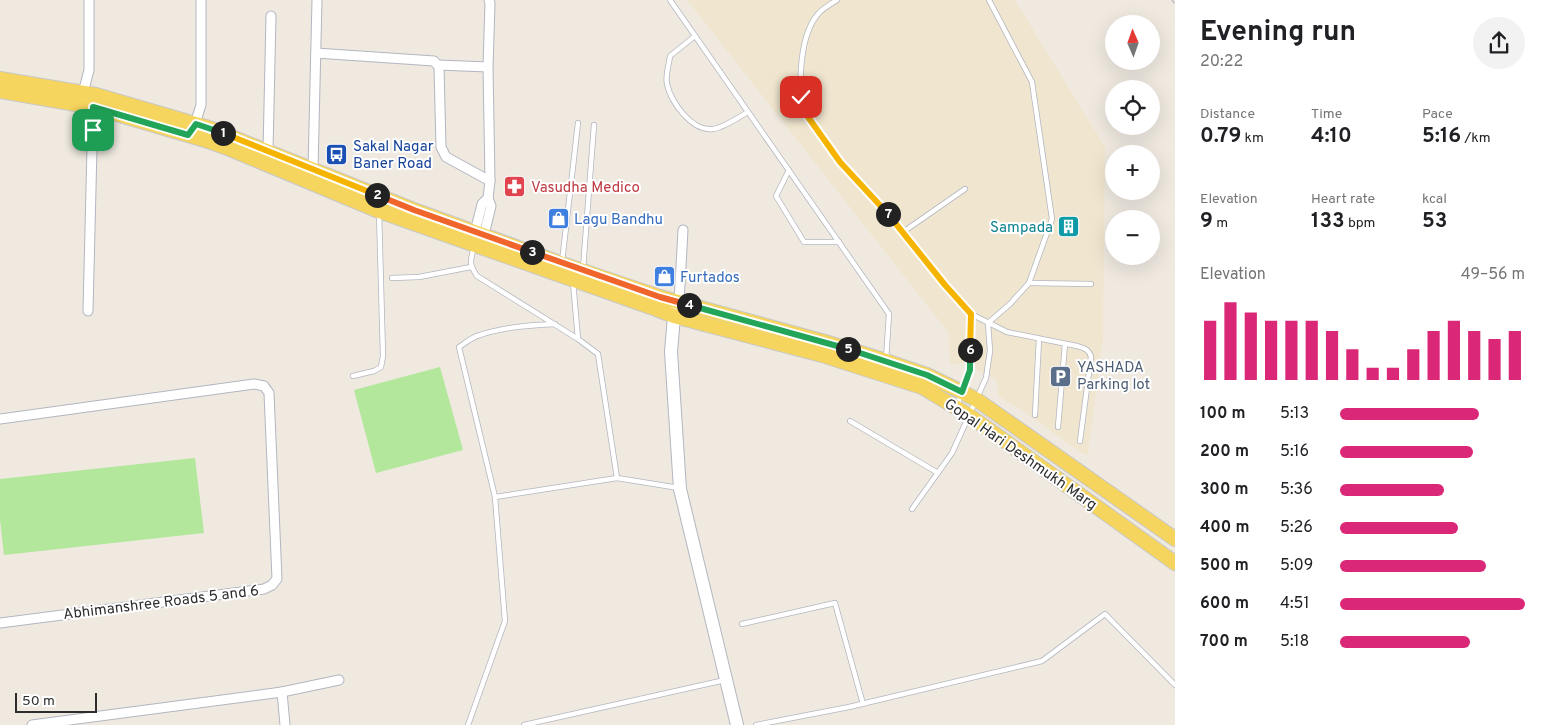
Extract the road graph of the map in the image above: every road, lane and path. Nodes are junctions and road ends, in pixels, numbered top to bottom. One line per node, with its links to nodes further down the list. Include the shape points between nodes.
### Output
1 (88, 0): 17 (street, via 88,70)
2 (201, 0): 22 (street, via 201,104)
3 (316, 0): 12 (street)
4 (489, 0): 14 (street)
5 (670, 0): 11 (lane)
6 (837, 0): 30 (lane, via 818,14 808,33 800,70 803,108 840,162)
7 (989, 0): 37 (lane, via 1032,82 1052,219)
8 (1172, 0): 9 (path)
9 (1175, 4)
10 (271, 16): 23 (street)
11 (695, 36): 19 (lane); 19 (lane, via 670,56 667,83 674,101 684,115 701,129 715,130)
12 (316, 53): 13 (street, via 431,60); 24 (street)
13 (438, 65): 14 (street); 26 (street, via 441,148 446,157)
14 (488, 67): 26 (street)
15 (0, 78): 17 (main road, Gopal Hari Deshmukh Marg)
16 (0, 91): 18 (main road, Gopal Hari Deshmukh Marg)
17 (83, 93): 22 (main road, Gopal Hari Deshmukh Marg, via 124,102)
18 (93, 107): 22 (main road, Gopal Hari Deshmukh Marg); 40 (street)
19 (748, 112): 25 (lane)
20 (578, 123): 33 (lane)
21 (594, 125): 35 (lane)
22 (192, 129): 23 (main road, Gopal Hari Deshmukh Marg, via 235,137); 28 (main road, Gopal Hari Deshmukh Marg, via 230,149)
23 (268, 151): 24 (main road, Gopal Hari Deshmukh Marg)
24 (313, 169): 31 (main road, Gopal Hari Deshmukh Marg)
25 (789, 170): 32 (lane); 32 (lane, via 776,196 804,242)
26 (490, 181): 31 (street, via 488,198 482,204)
27 (965, 189): 30 (lane)
28 (379, 211): 31 (main road, Gopal Hari Deshmukh Marg); 48 (lane, via 383,356 381,367 374,372)
29 (683, 230): 39 (street)
30 (903, 232): 41 (lane)
31 (478, 238): 33 (main road, Gopal Hari Deshmukh Marg); 34 (lane); 35 (main road, Gopal Hari Deshmukh Marg)
32 (839, 242): 47 (lane, via 889,314)
33 (562, 264): 35 (main road, Gopal Hari Deshmukh Marg)
34 (471, 267): 36 (lane, via 419,277); 43 (lane, via 477,276)
35 (578, 276): 39 (main road, Gopal Hari Deshmukh Marg); 44 (lane)
36 (392, 278)
37 (1029, 283): 38 (lane); 42 (lane)
38 (1091, 284)
39 (676, 309): 47 (main road, Gopal Hari Deshmukh Marg, via 826,342); 51 (main road, Gopal Hari Deshmukh Marg, via 922,387); 60 (street, via 671,352)
40 (88, 310)
41 (971, 314): 42 (lane); 49 (lane, via 970,370)
42 (988, 323): 45 (lane, via 1007,332); 50 (lane, via 990,351 986,378)
43 (555, 324): 44 (lane); 61 (lane, via 478,335 459,347)
44 (578, 338): 59 (lane, via 598,354)
45 (1039, 340): 46 (lane); 52 (lane)
46 (1065, 344): 56 (lane); 57 (lane, via 1086,349 1091,357)
47 (886, 361): 49 (main road, Gopal Hari Deshmukh Marg, via 927,375)
48 (353, 376)
49 (962, 392): 50 (main road, Gopal Hari Deshmukh Marg); 51 (lane)
50 (977, 400): 53 (lane); 63 (main road, Gopal Hari Deshmukh Marg)
51 (957, 408): 53 (main road, Gopal Hari Deshmukh Marg)
52 (1035, 415)
53 (970, 416): 58 (lane); 64 (main road, Gopal Hari Deshmukh Marg)
54 (0, 419): 65 (street, Abhimanshree Roads 5 and 6, via 254,384 264,386 269,393 277,579 264,588)
55 (850, 421): 58 (lane)
56 (1058, 427)
57 (1080, 441)
58 (938, 473): 62 (lane)
59 (617, 478): 60 (lane); 61 (lane)
60 (680, 489): 68 (street)
61 (495, 497): 74 (lane, via 505,621)
62 (912, 509)
63 (1175, 540)
64 (1175, 563)
65 (0, 623)
66 (742, 624): 71 (lane, via 835,603)
67 (339, 680): 70 (street)
68 (726, 680): 75 (lane); 76 (street)
69 (1175, 685): 71 (lane, via 1105,614 1042,661)
70 (282, 692): 72 (street); 73 (street)
71 (864, 704): 77 (lane)
72 (32, 725)
73 (284, 725)
74 (468, 725)
75 (524, 725)
76 (737, 725)
77 (756, 725)

